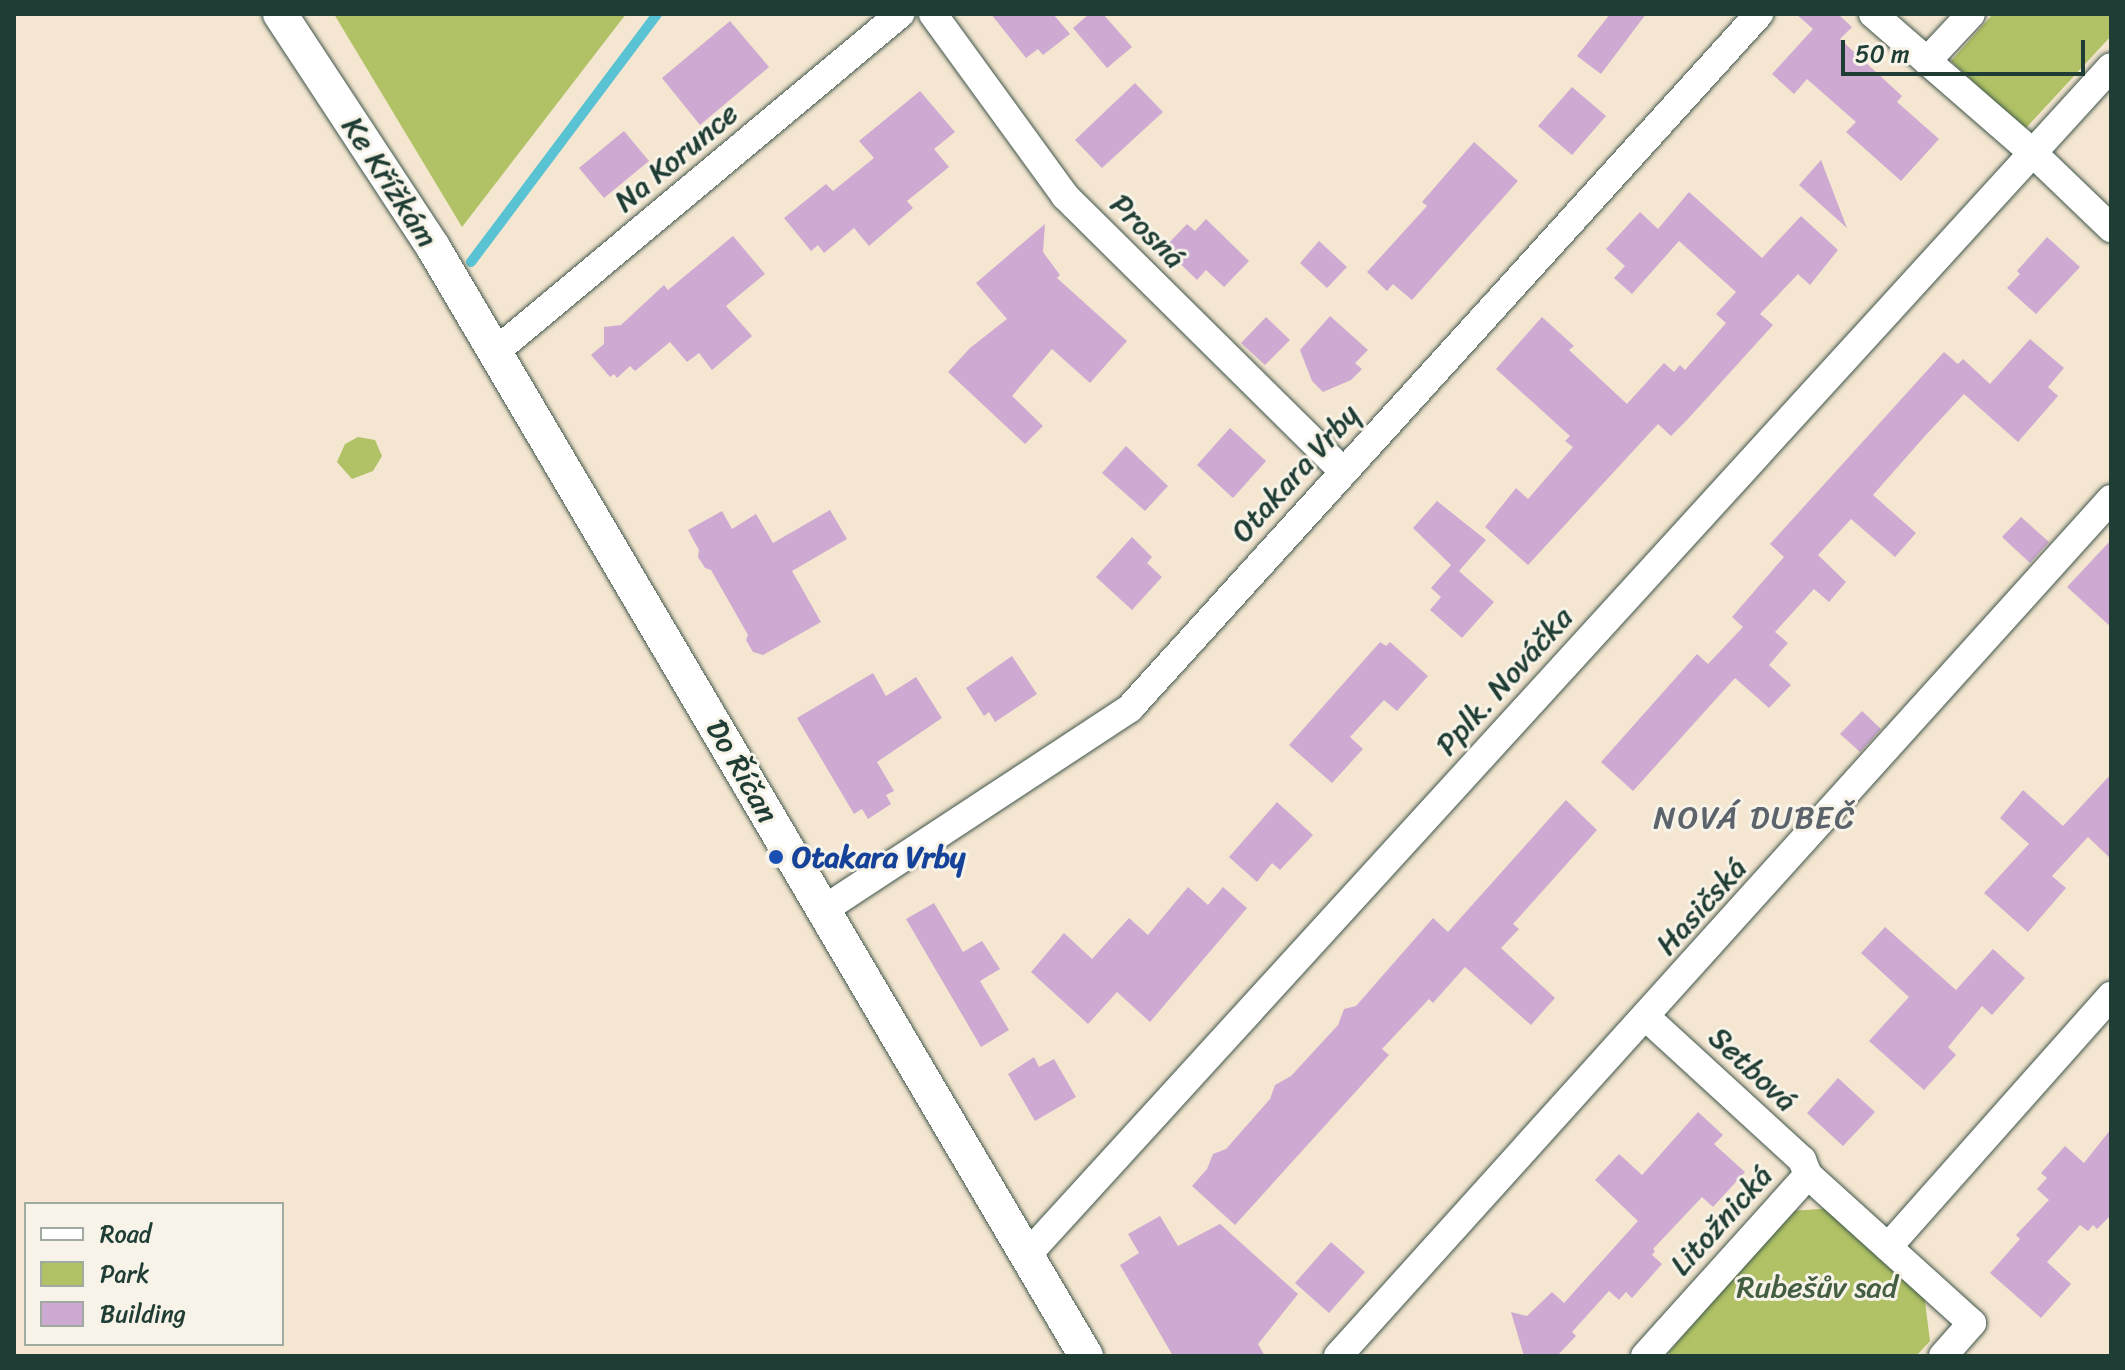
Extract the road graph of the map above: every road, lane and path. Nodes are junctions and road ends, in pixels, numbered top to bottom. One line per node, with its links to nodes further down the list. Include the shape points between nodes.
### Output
1 (280, 14): 11 (street, Ke Křížkám, via 433,247)
2 (900, 14): 11 (street, Na Korunce)
3 (933, 14): 12 (street, Prosná, via 1065,196)
4 (1759, 14): 12 (street, Otakara Vrby)
5 (1873, 14): 7 (street)
6 (1971, 14): 7 (street)
7 (1927, 61): 9 (street)
8 (2111, 67): 9 (street, Pplk. Nováčka)
9 (2032, 152): 10 (street); 19 (street, Pplk. Nováčka)
10 (2111, 228)
11 (495, 352): 14 (street, Do Říčan)
12 (1343, 471): 14 (street, Otakara Vrby, via 1130,708)
13 (2111, 499): 16 (street, Hasičská)
14 (823, 910): 19 (street, Do Říčan)
15 (2111, 996): 18 (street)
16 (1646, 1017): 17 (street, Setbová, via 1802,1160); 21 (street, Hasičská)
17 (1808, 1175): 18 (street, Litožnická); 22 (street, Litožnická)
18 (1888, 1247): 23 (street, Litožnická, via 1972,1323)
19 (1027, 1255): 20 (street, Do Říčan)
20 (1086, 1356)
21 (1338, 1356)
22 (1645, 1356)
23 (1943, 1356)

